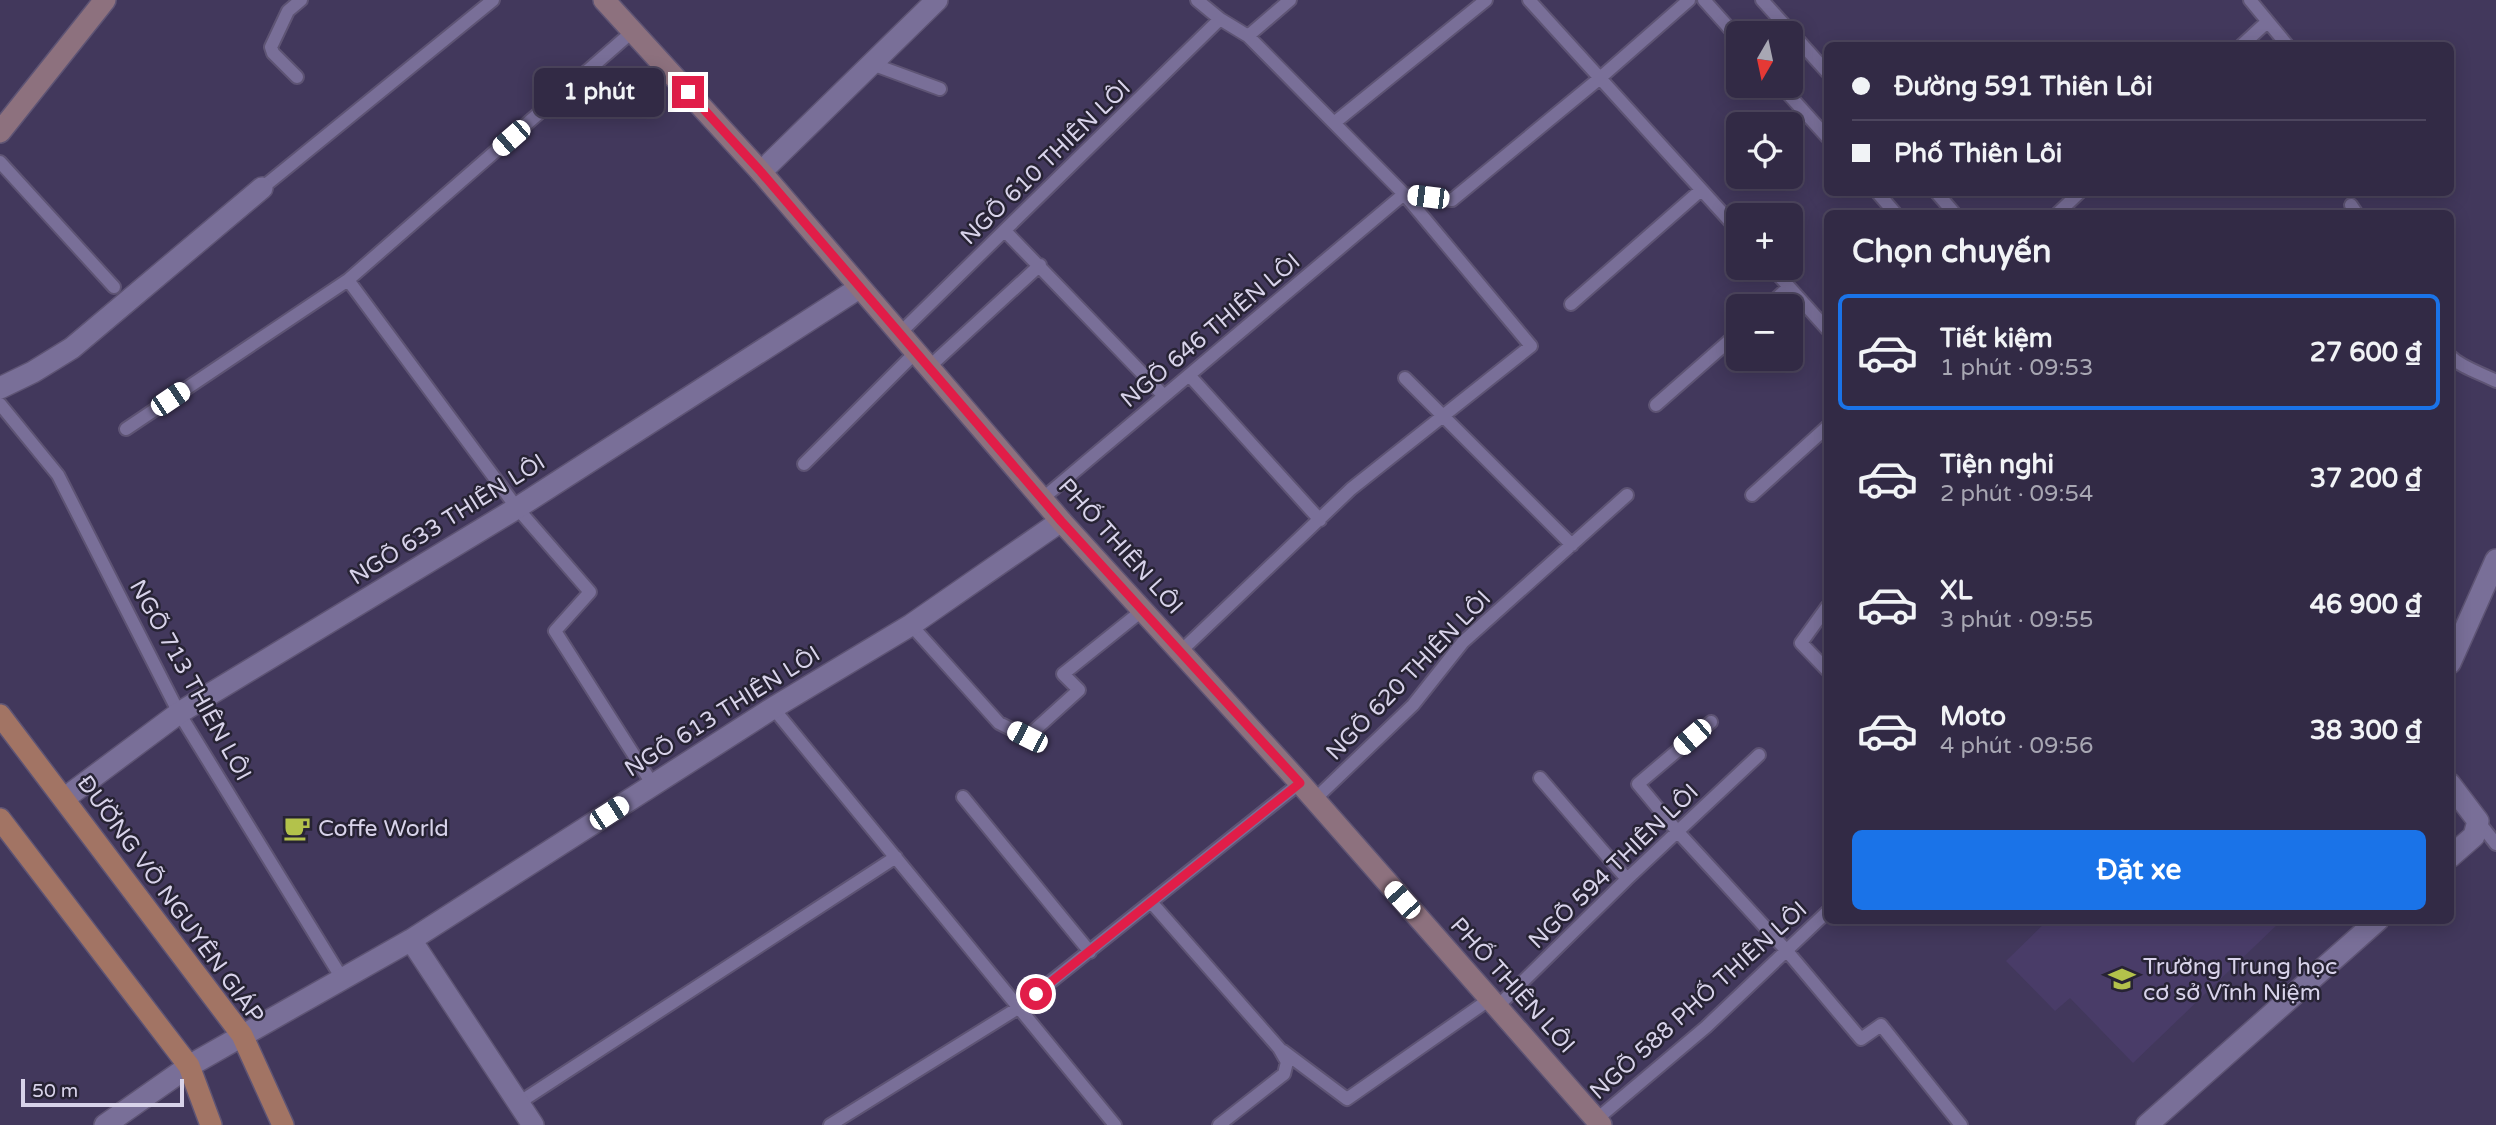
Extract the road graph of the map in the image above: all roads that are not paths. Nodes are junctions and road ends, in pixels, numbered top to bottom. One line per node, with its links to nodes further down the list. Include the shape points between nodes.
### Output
1 (105, 0): 28 (main road)
2 (301, 0): 23 (lane, via 281,21 271,47)
3 (493, 0): 32 (lane)
4 (604, 0): 17 (main road, PHỐ THIÊN LÔI)
5 (937, 0): 21 (street)
6 (1197, 0): 14 (lane)
7 (1290, 0): 18 (lane)
8 (1486, 0): 27 (lane)
9 (1528, 0): 24 (lane)
10 (1689, 0): 24 (lane)
11 (1703, 0): 16 (lane)
12 (1762, 0): 22 (lane)
13 (2250, 0): 15 (lane)
14 (1220, 19): 18 (lane); 42 (lane, NGÕ 610 THIÊN LÔI)
15 (2267, 22): 19 (lane); 20 (lane)
16 (1726, 25)
17 (634, 31): 31 (main road, PHỐ THIÊN LÔI); 44 (lane)
18 (1248, 36): 27 (lane)
19 (2245, 42)
20 (2284, 42)
21 (872, 64): 25 (lane); 31 (street)
22 (1824, 69)
23 (297, 77)
24 (1600, 78): 33 (lane); 34 (lane, via 1452,200)
25 (940, 89)
26 (1792, 98): 29 (lane)
27 (1334, 123): 34 (lane)
28 (0, 132)
29 (1824, 134)
30 (0, 162): 46 (lane)
31 (761, 172): 48 (main road, PHỐ THIÊN LÔI)
32 (262, 188): 59 (street, via 72,348)
33 (1701, 190): 41 (lane); 50 (lane)
34 (1404, 194): 56 (lane, NGÕ 646 THIÊN LÔI); 63 (lane, via 1531,346)
35 (1880, 196): 38 (lane)
36 (1939, 196): 39 (lane)
37 (2076, 196): 40 (lane)
38 (1893, 210)
39 (1952, 210)
40 (2061, 210)
41 (1726, 217)
42 (1005, 230): 43 (lane); 52 (lane, NGÕ 610 THIÊN LÔI)
43 (1040, 265): 55 (lane); 60 (lane)
44 (348, 280): 64 (lane); 70 (lane)
45 (1783, 280): 47 (lane)
46 (114, 287)
47 (1789, 287): 49 (lane); 51 (lane)
48 (859, 288): 52 (main road, PHỐ THIÊN LÔI); 70 (street, NGÕ 633 THIÊN LÔI)
49 (1781, 294)
50 (1571, 304)
51 (1824, 326)
52 (899, 334): 55 (main road, PHỐ THIÊN LÔI)
53 (1726, 344): 62 (lane)
54 (2454, 359): 58 (lane)
55 (922, 360): 66 (lane); 69 (main road, PHỐ THIÊN LÔI)
56 (1189, 374): 60 (lane, NGÕ 646 THIÊN LÔI); 71 (lane)
57 (1405, 378): 63 (lane)
58 (2496, 381)
59 (0, 388)
60 (1164, 397): 69 (lane, NGÕ 646 THIÊN LÔI)
61 (0, 404): 82 (lane, NGÕ 713 THIÊN LÔI, via 58,475)
62 (1656, 405)
63 (1444, 417): 71 (lane, via 1351,489); 73 (lane)
64 (126, 429)
65 (1824, 430): 68 (lane)
66 (804, 464)
67 (1627, 495): 73 (lane, NGÕ 620 THIÊN LÔI)
68 (1752, 495)
69 (1042, 499): 72 (main road, PHỐ THIÊN LÔI)
70 (517, 508): 82 (street, NGÕ 633 THIÊN LÔI); 88 (lane, via 590,592 555,631)
71 (1320, 520): 78 (lane)
72 (1061, 521): 75 (main road, PHỐ THIÊN LÔI); 77 (street, NGÕ 613 THIÊN LÔI)
73 (1572, 545): 92 (lane, NGÕ 620 THIÊN LÔI, via 1463,642 1413,705)
74 (2496, 560): 79 (street)
75 (1144, 609): 77 (lane, via 1063,674 1079,690 1027,737 999,723); 78 (main road, PHỐ THIÊN LÔI)
76 (1824, 611): 80 (lane, via 1801,643)
77 (911, 625): 81 (street, NGÕ 613 THIÊN LÔI)
78 (1181, 651): 87 (main road, PHỐ THIÊN LÔI)
79 (2454, 654)
80 (1824, 667)
81 (773, 708): 88 (street, NGÕ 613 THIÊN LÔI); 98 (lane)
82 (180, 713): 91 (street, NGÕ 633 THIÊN LÔI); 106 (lane, NGÕ 713 THIÊN LÔI)
83 (0, 715): 91 (main road, ĐƯỜNG VÕ NGUYÊN GIÁP)
84 (1711, 722): 95 (lane, via 1638,784)
85 (1759, 755): 95 (lane, NGÕ 594 THIÊN LÔI)
86 (1539, 778): 99 (lane)
87 (1300, 783): 92 (main road, PHỐ THIÊN LÔI); 100 (lane)
88 (653, 785): 103 (street, NGÕ 613 THIÊN LÔI)
89 (2454, 789): 94 (street)
90 (963, 797): 105 (lane)
91 (65, 798): 109 (main road, ĐƯỜNG VÕ NGUYÊN GIÁP)
92 (1314, 800): 107 (main road, PHỐ THIÊN LÔI)
93 (0, 818): 111 (main road)
94 (2478, 821): 96 (lane); 97 (street, via 2474,836)
95 (1677, 831): 99 (lane, NGÕ 594 THIÊN LÔI); 104 (lane)
96 (2496, 844)
97 (2454, 854)
98 (896, 857): 108 (lane); 112 (lane)
99 (1627, 879): 107 (lane, NGÕ 594 THIÊN LÔI)
100 (1151, 902): 105 (lane); 110 (lane)
101 (1824, 915): 104 (lane, NGÕ 588 PHỐ THIÊN LÔI)
102 (2373, 924): 122 (street)
103 (411, 940): 106 (street, NGÕ 613 THIÊN LÔI); 112 (street)
104 (1786, 950): 113 (lane, NGÕ 588 PHỐ THIÊN LÔI); 121 (lane, via 1861,1040 1881,1025)
105 (1090, 953): 108 (lane)
106 (343, 979): 109 (street, NGÕ 613 THIÊN LÔI)
107 (1494, 1003): 110 (lane, NGÕ 594 THIÊN LÔI, via 1347,1100); 113 (main road, PHỐ THIÊN LÔI)
108 (1018, 1008): 118 (lane); 119 (lane)
109 (242, 1035): 111 (street, NGÕ 613 THIÊN LÔI); 116 (main road, ĐƯỜNG VÕ NGUYÊN GIÁP)
110 (1279, 1048): 120 (lane, via 1287,1062 1284,1074)
111 (189, 1066): 114 (street, NGÕ 613 THIÊN LÔI); 115 (main road)
112 (520, 1102): 117 (street)
113 (1599, 1122)
114 (105, 1125)
115 (211, 1125)
116 (283, 1125)
117 (534, 1125)
118 (830, 1125)
119 (1115, 1125)
120 (1220, 1125)
121 (1961, 1125)
122 (2147, 1125)

